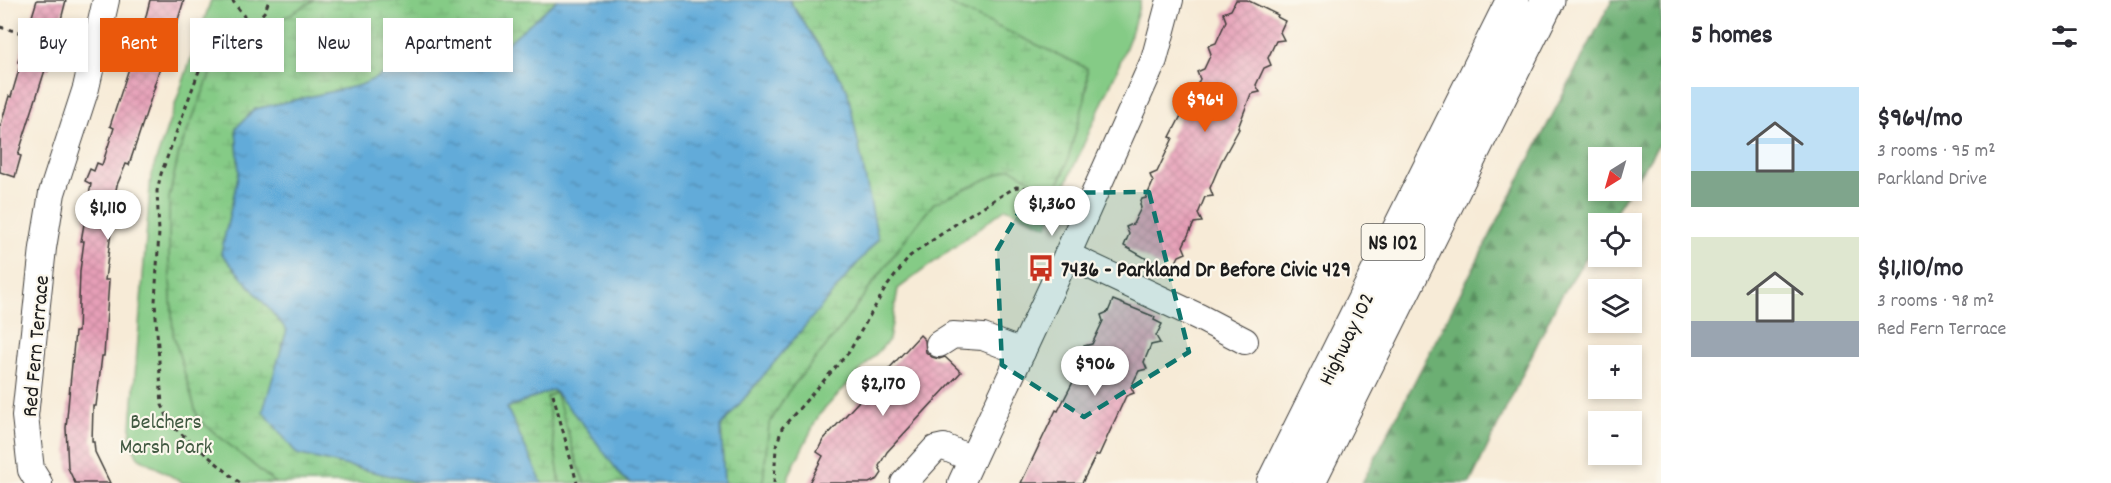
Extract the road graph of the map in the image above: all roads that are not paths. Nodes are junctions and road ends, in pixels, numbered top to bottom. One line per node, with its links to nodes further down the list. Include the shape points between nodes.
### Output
1 (106, 0): 10 (street, Red Fern Terrace, via 86,88 52,193 43,248 25,416 32,470)
2 (1170, 0): 5 (street, via 1154,60)
3 (1513, 0): 13 (highway, Highway 102 / NS 102)
4 (1548, 0): 14 (highway, Highway 102 / NS 102)
5 (1067, 255): 6 (street); 8 (street)
6 (1245, 341)
7 (939, 344): 8 (street, via 953,335 983,337)
8 (1022, 352): 9 (street)
9 (972, 459): 11 (street, via 944,447 935,449); 12 (street)
10 (39, 483)
11 (904, 483)
12 (960, 483)
13 (1273, 483)
14 (1308, 483)

